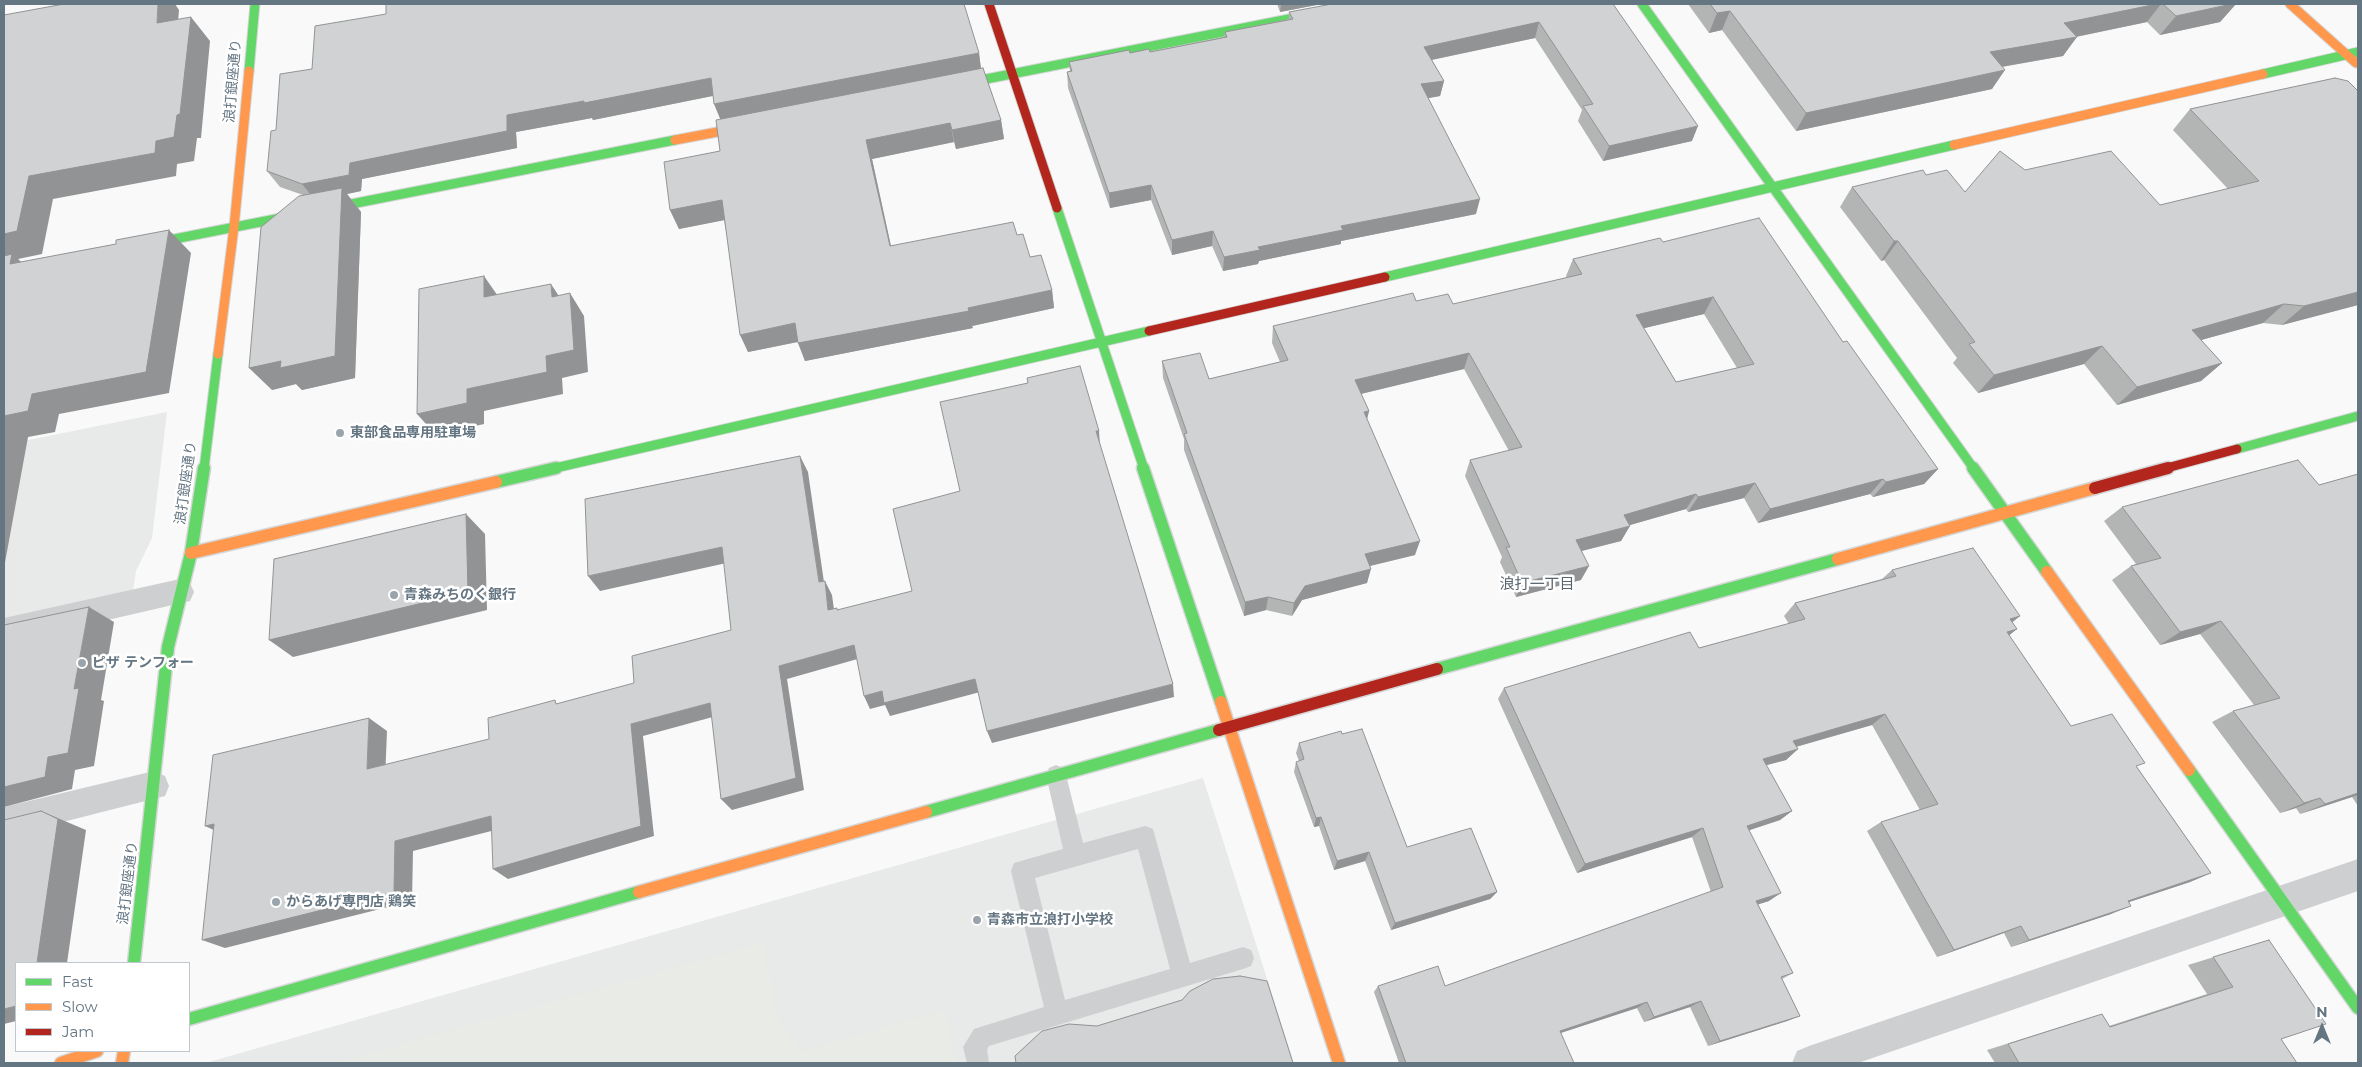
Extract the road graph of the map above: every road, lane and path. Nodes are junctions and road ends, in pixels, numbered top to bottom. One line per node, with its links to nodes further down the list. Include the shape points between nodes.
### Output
1 (255, 4): 13 (street, 浪打銀座通り)
2 (989, 4): 9 (street)
3 (1364, 4): 9 (street)
4 (1642, 4): 12 (street)
5 (2290, 4): 7 (street)
6 (2358, 52): 7 (street)
7 (2346, 54): 8 (street); 12 (street)
8 (2358, 65)
9 (1012, 74): 10 (street); 15 (street)
10 (938, 89)
11 (763, 123): 13 (street)
12 (1772, 187): 15 (street); 17 (street)
13 (234, 227): 14 (street); 18 (street, 浪打銀座通り)
14 (128, 248)
15 (1102, 342): 18 (street); 21 (street)
16 (2358, 416): 17 (street)
17 (2006, 514): 21 (street); 27 (street)
18 (191, 552): 19 (street, 浪打銀座通り)
19 (180, 592): 20 (street); 23 (street, 浪打銀座通り, via 168,647)
20 (4, 630)
21 (1229, 726): 22 (street); 37 (street)
22 (1056, 775): 25 (lane); 33 (street)
23 (154, 786): 24 (street); 29 (street, 浪打銀座通り)
24 (4, 822)
25 (1076, 856): 30 (lane, via 1145,836); 32 (lane, via 1022,872)
26 (2358, 875): 27 (street)
27 (2282, 902): 31 (street); 38 (street)
28 (1243, 958): 30 (lane)
29 (134, 962)
30 (1183, 977): 32 (lane)
31 (2358, 1008)
32 (1057, 1014): 36 (lane, via 982,1037 975,1047)
33 (190, 1020)
34 (94, 1052): 35 (street)
35 (61, 1063)
36 (978, 1063)
37 (1340, 1063)
38 (1809, 1063)

